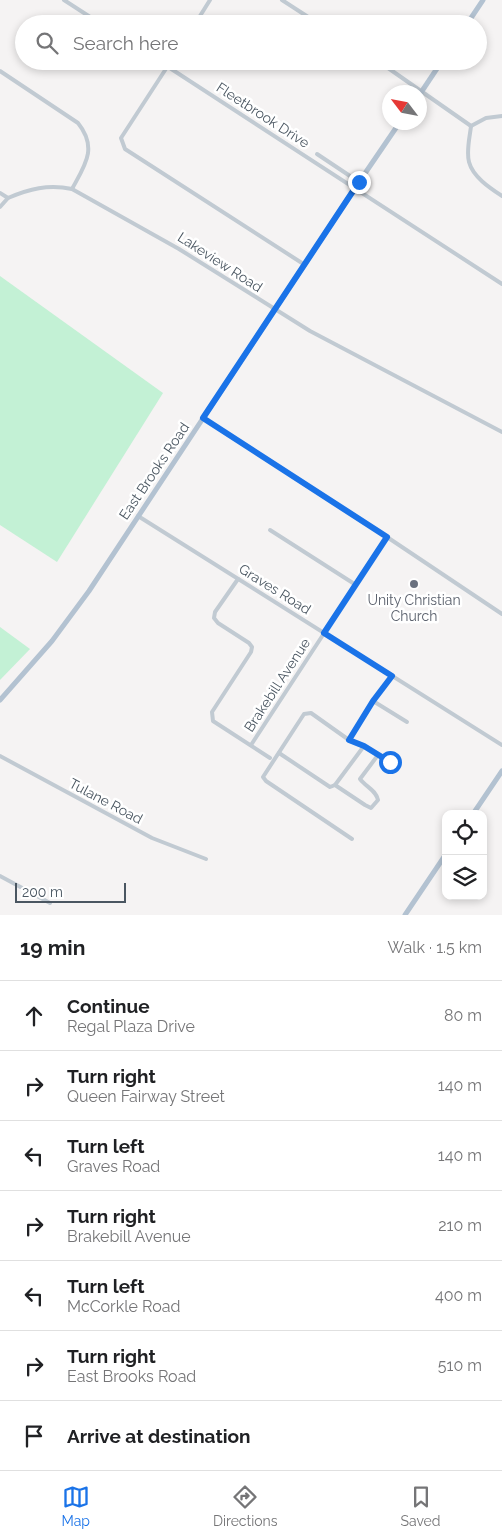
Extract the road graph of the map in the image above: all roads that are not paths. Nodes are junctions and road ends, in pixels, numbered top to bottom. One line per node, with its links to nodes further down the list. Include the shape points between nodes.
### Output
1 (64, 0): 5 (street)
2 (210, 0): 6 (street)
3 (282, 0): 7 (street)
4 (483, 0): 8 (main road)
5 (87, 15)
6 (201, 15)
7 (305, 15)
8 (473, 15)
9 (166, 70): 30 (street, via 121,138 125,149)
10 (173, 70): 22 (street, Fleetbrook Drive)
11 (390, 70): 14 (street)
12 (436, 70): 15 (main road)
13 (0, 71): 25 (street, via 78,123 86,134 89,146 85,166)
14 (410, 85)
15 (426, 85)
16 (427, 98): 18 (street)
17 (502, 116): 18 (street, via 486,118)
18 (471, 126): 27 (street, via 469,162 486,186)
19 (395, 130): 23 (main road, East Brooks Road)
20 (317, 154): 21 (street)
21 (348, 174): 22 (street); 23 (street)
22 (344, 180): 24 (street, Fleetbrook Drive)
23 (359, 182): 24 (main road, East Brooks Road)
24 (355, 188): 30 (main road, East Brooks Road); 31 (street, Fleetbrook Drive)
25 (72, 189): 28 (street, Lakeview Road, via 43,187); 32 (street, Lakeview Road, via 179,249)
26 (0, 193): 28 (street)
27 (502, 196)
28 (8, 198): 29 (street)
29 (0, 208)
30 (304, 265): 32 (main road, East Brooks Road)
31 (502, 284)
32 (274, 310): 33 (main road, East Brooks Road); 34 (street, Lakeview Road)
33 (203, 418): 35 (main road, East Brooks Road); 37 (street)
34 (502, 432)
35 (138, 516): 38 (street, Graves Road); 43 (main road, East Brooks Road, via 52,641)
36 (270, 530): 39 (street)
37 (387, 537): 39 (street, Brakebill Avenue); 40 (street)
38 (238, 579): 41 (street, Graves Road); 47 (street, via 214,618 252,647 211,716 213,721)
39 (356, 584): 41 (street, Brakebill Avenue)
40 (502, 614)
41 (324, 633): 42 (street, Graves Road); 47 (street, Brakebill Avenue)
42 (392, 676): 44 (street); 48 (street, Graves Road)
43 (0, 700)
44 (373, 701): 45 (street); 46 (street)
45 (407, 722)
46 (349, 740): 49 (street); 50 (street, via 311,713 304,714)
47 (251, 745): 53 (street)
48 (502, 745)
49 (364, 746): 51 (street); 56 (street)
50 (279, 753): 56 (street, via 330,787); 58 (street, via 263,778)
51 (378, 755): 54 (street); 56 (street, via 360,780 378,797 371,808)
52 (0, 756): 60 (street, Tulane Road, via 152,838)
53 (270, 758)
54 (390, 762)
55 (502, 771): 57 (main road)
56 (335, 785)
57 (476, 810)
58 (352, 839)
59 (445, 855): 63 (main road)
60 (206, 859)
61 (0, 876): 62 (street)
62 (50, 903)
63 (405, 915)

